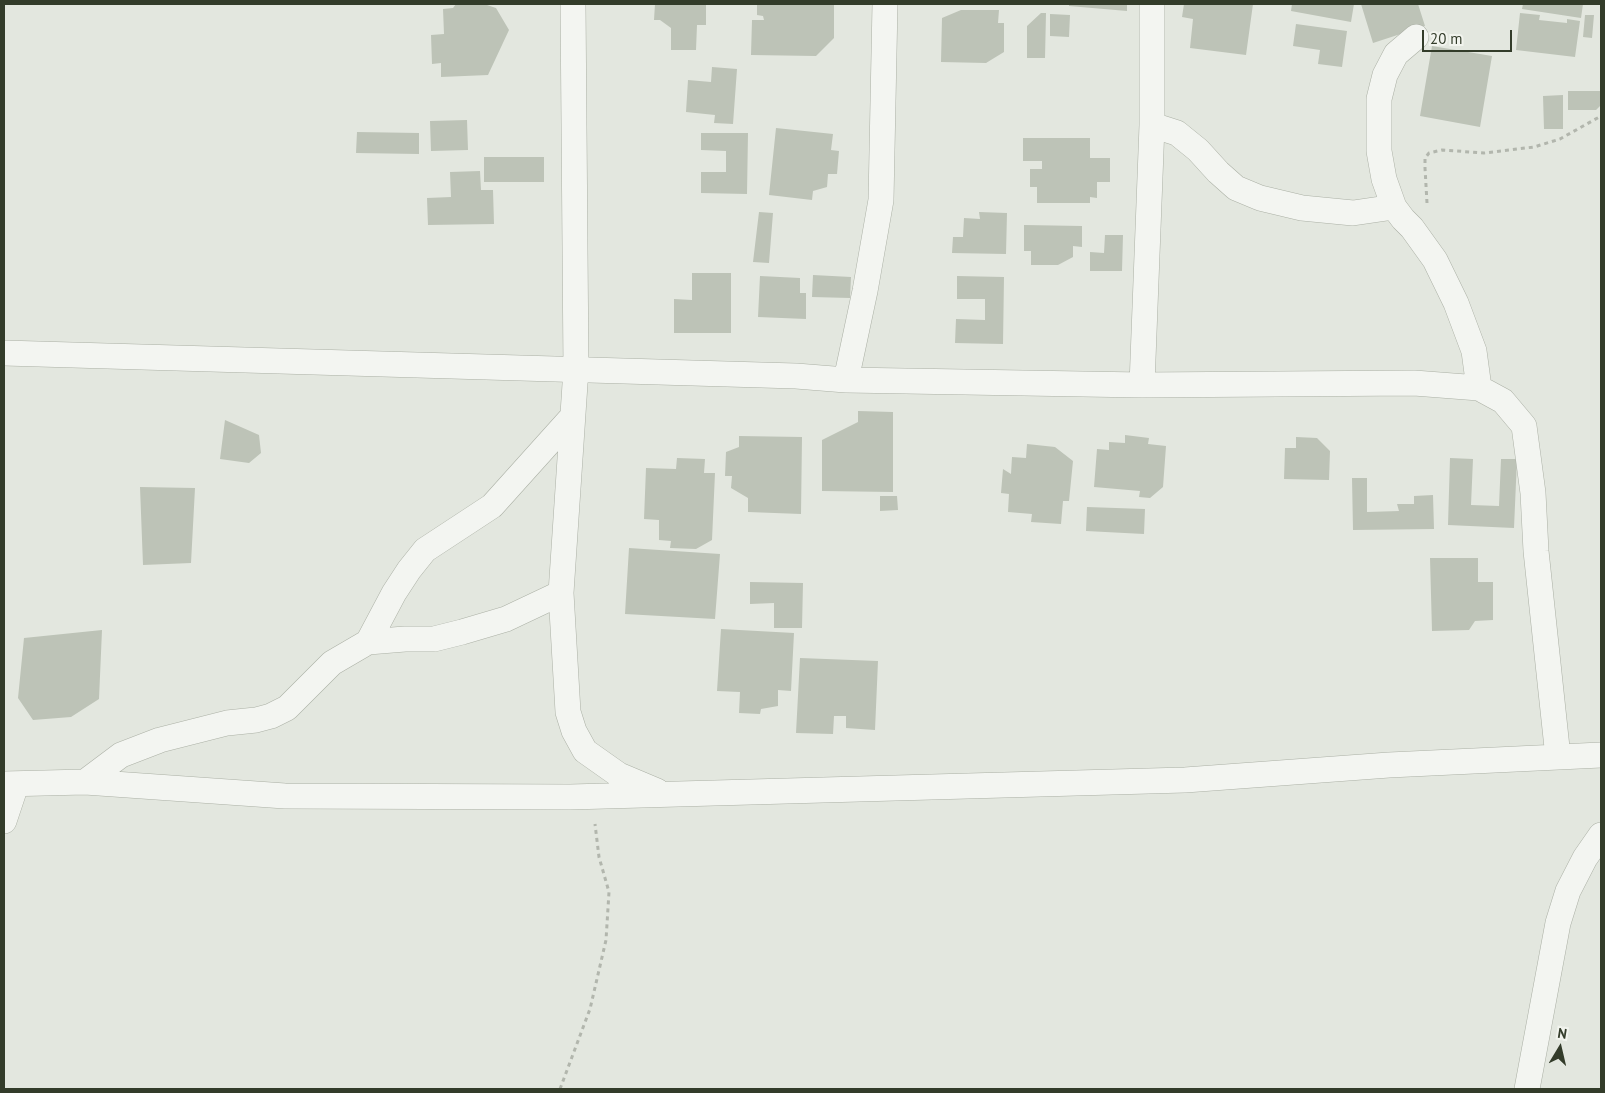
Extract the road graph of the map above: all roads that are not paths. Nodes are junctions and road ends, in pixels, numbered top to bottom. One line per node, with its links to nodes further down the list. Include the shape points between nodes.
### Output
1 (573, 4): 8 (street)
2 (886, 4): 9 (street, via 881,200)
3 (1152, 4): 5 (street)
4 (1416, 37): 6 (street, via 1396,54 1378,99 1379,151)
5 (1152, 125): 6 (street, via 1177,133 1236,188 1260,198 1302,208 1353,213); 10 (street)
6 (1394, 207): 11 (street, via 1435,260 1456,303 1474,351)
7 (4, 354): 8 (street)
8 (576, 369): 9 (street); 12 (street)
9 (846, 380): 10 (street)
10 (1142, 385): 11 (street, via 1414,383)
11 (1478, 388): 16 (street, via 1504,401 1524,426 1534,493 1536,551)
12 (572, 417): 13 (street); 14 (street, via 492,506 425,550 408,570)
13 (561, 593): 14 (street, via 506,619 462,632 434,639); 19 (street, via 568,712 574,731 585,751 600,762 619,775)
14 (368, 642): 17 (street, via 332,663 288,708 256,720 226,723 160,740 121,755)
15 (1601, 755): 16 (street)
16 (1558, 757): 19 (street, via 1184,780)
17 (84, 782): 18 (street); 19 (street, via 284,796 433,798)
18 (10, 784): 20 (street)
19 (665, 794)
20 (4, 821)
21 (1601, 835): 22 (street, via 1568,891 1558,923)
22 (1527, 1089)

